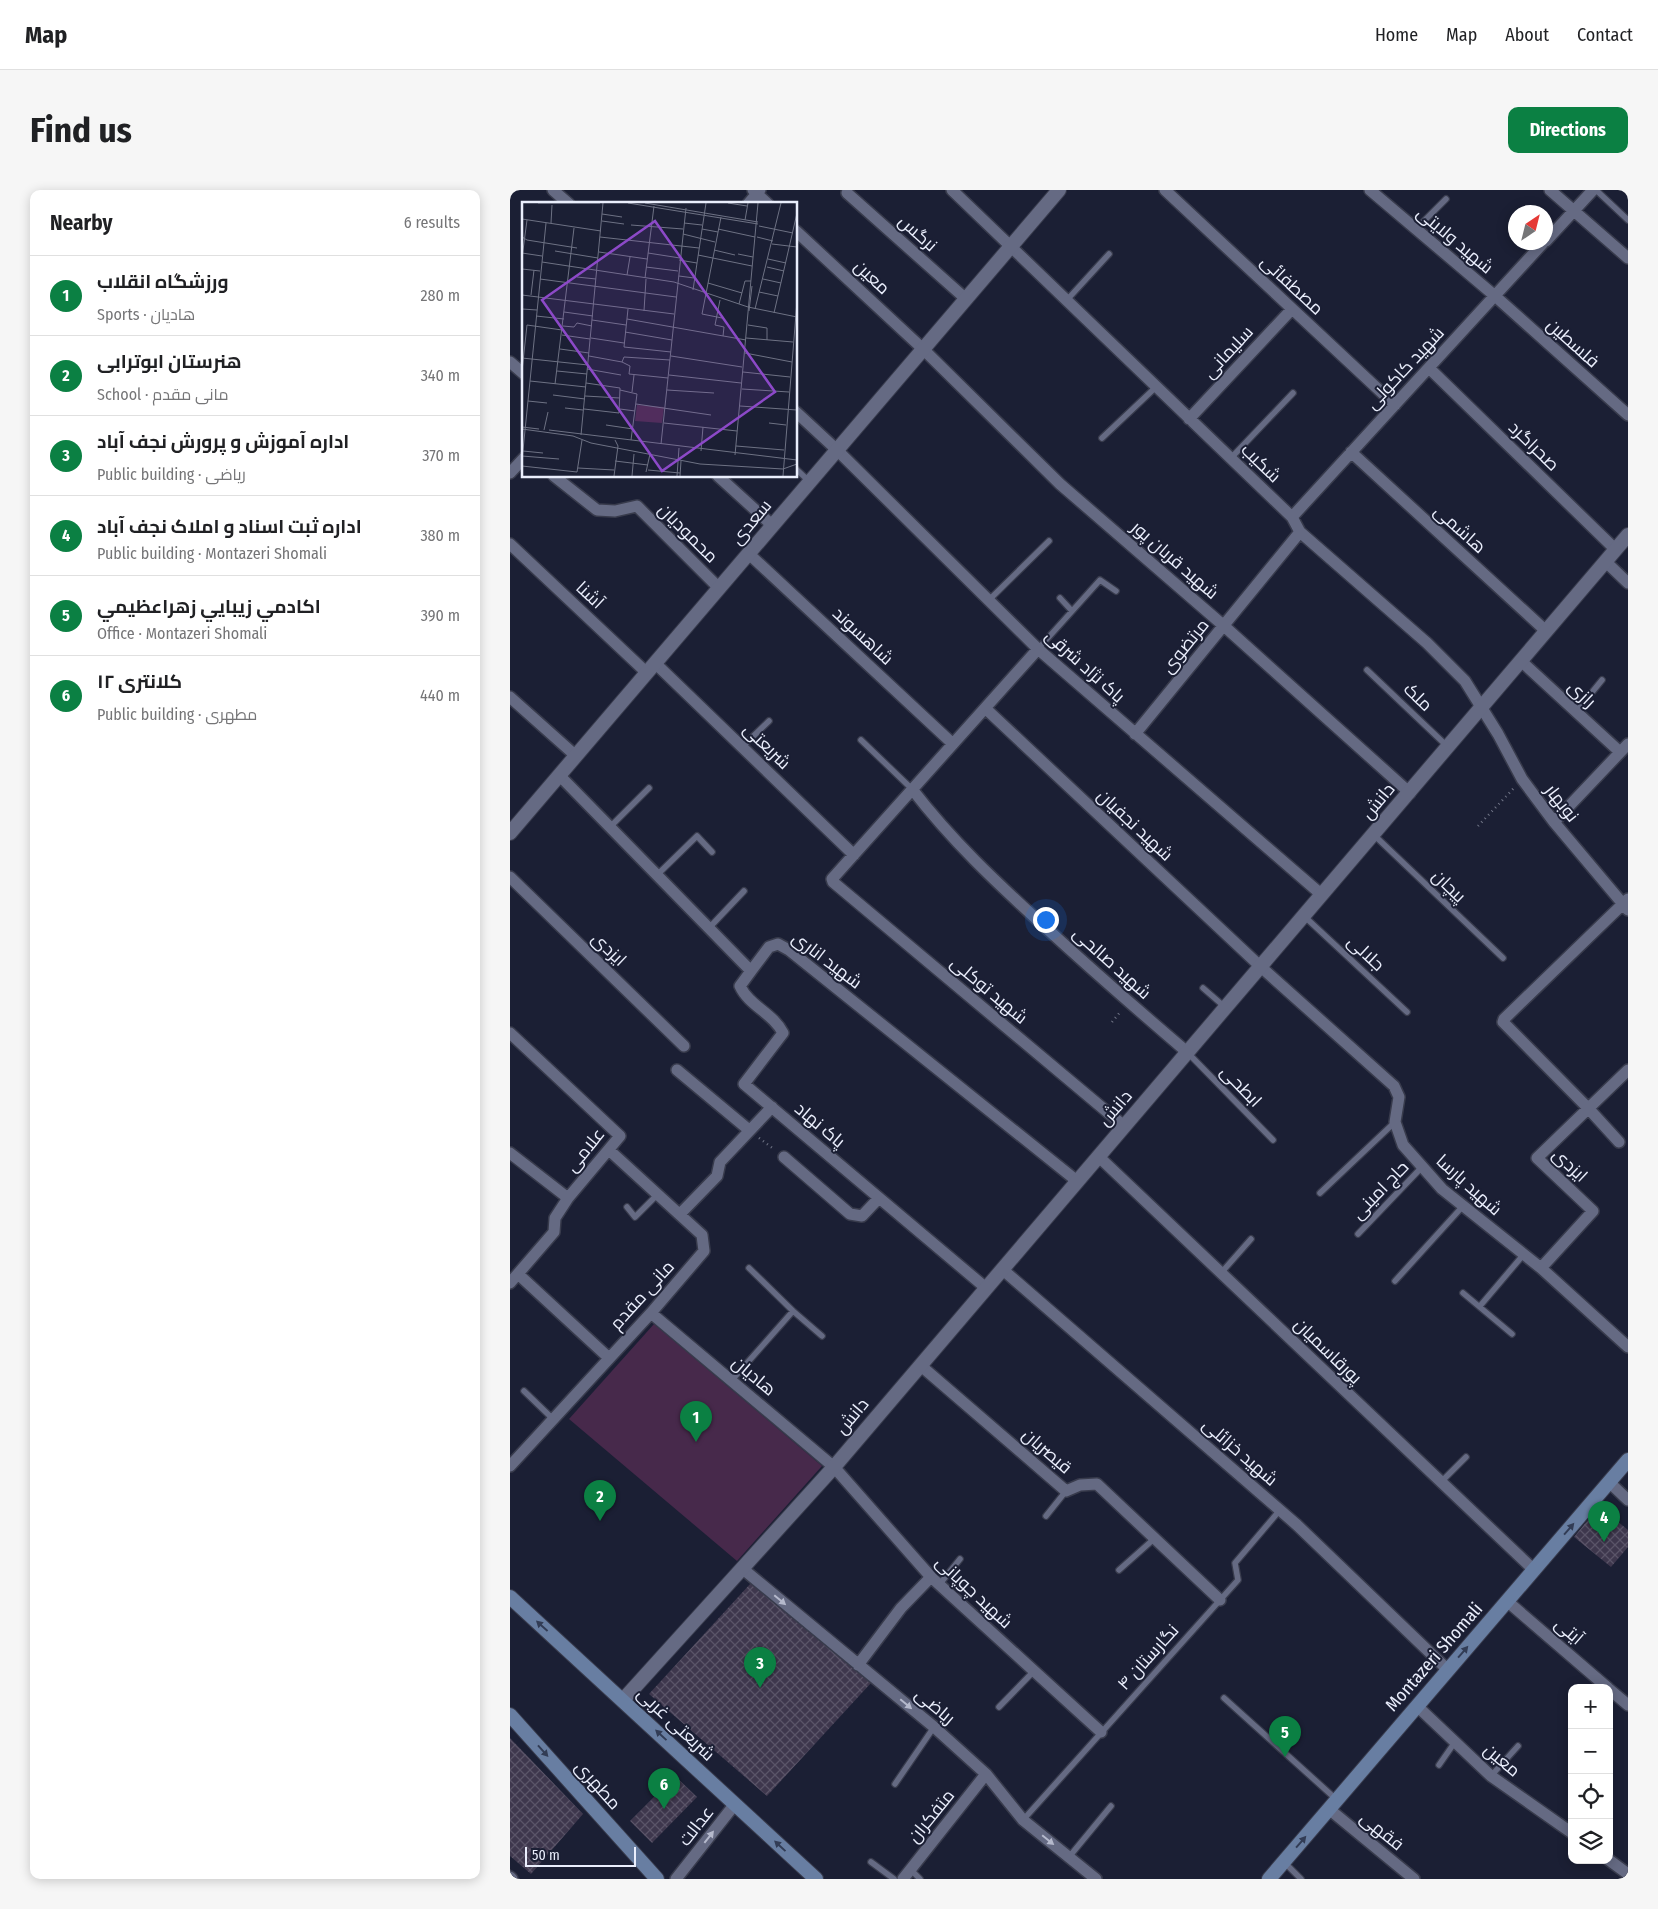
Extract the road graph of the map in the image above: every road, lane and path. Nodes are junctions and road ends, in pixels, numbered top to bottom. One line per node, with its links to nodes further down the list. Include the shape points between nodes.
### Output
1 (553, 190): 11 (street)
2 (952, 190): 19 (street)
3 (1059, 190): 19 (street, سعدی)
4 (1165, 190): 26 (street, مصطفائی)
5 (1370, 190): 16 (street, شهید ولایتی)
6 (1550, 190): 14 (street)
7 (1594, 190): 14 (street, شهید کاکولی); 15 (lane)
8 (757, 191): 12 (street); 13 (street)
9 (847, 193): 24 (street, نرگس)
10 (1446, 199): 16 (lane)
11 (567, 202)
12 (749, 202)
13 (766, 202)
14 (1574, 211): 18 (street, شهید کاکولی); 22 (street)
15 (1628, 220)
16 (1416, 229): 23 (street, شهید ولایتی)
17 (798, 233): 27 (street, معین)
18 (1553, 233)
19 (1010, 247): 24 (street, سعدی); 25 (street, شکیب)
20 (1538, 250): 23 (street, شهید کاکولی)
21 (1109, 254): 25 (lane)
22 (1628, 258)
23 (1495, 296): 29 (street, شهید کاکولی); 35 (street, فلسطین)
24 (966, 299): 27 (street, سعدی)
25 (1066, 301): 31 (street, شکیب)
26 (1292, 309): 33 (street, مصطفائی); 36 (street, سلیمانی)
27 (923, 349): 38 (street, سعدی); 62 (street, شهید قربان پور, via 1060,484)
28 (510, 362): 30 (street)
29 (1428, 368): 33 (street, شهید کاکولی); 53 (street, صحراگرد)
30 (522, 372)
31 (1156, 386): 36 (street, شکیب); 37 (lane)
32 (1293, 393): 40 (lane)
33 (1395, 405): 39 (street, شهید کاکولی)
34 (798, 414): 38 (street, پاک نژاد شرقی)
35 (1628, 415)
36 (1189, 419): 40 (street, شکیب)
37 (1102, 438)
38 (837, 450): 46 (street, سعدی); 60 (street, پاک نژاد شرقی)
39 (1351, 452): 47 (street, شهید کاکولی); 63 (street, هاشمی)
40 (1231, 458): 47 (street, شکیب)
41 (522, 460): 42 (street)
42 (510, 472)
43 (798, 472): 46 (lane)
44 (557, 478): 57 (street, محمودیان, via 597,510 615,511 637,506)
45 (720, 478): 48 (street)
46 (810, 482): 48 (street, سعدی)
47 (1292, 517): 49 (street, شکیب)
48 (773, 526): 54 (street, سعدی)
49 (1300, 532): 62 (street, مرتضوی); 71 (street, شکیب, via 1427,642 1465,681)
50 (1628, 535): 53 (street, دانش)
51 (1049, 541): 60 (lane)
52 (510, 544): 66 (street, آشنا)
53 (1615, 549): 55 (street, دانش)
54 (749, 554): 57 (street, سعدی); 76 (street, شاهسوند)
55 (1605, 561): 56 (street); 63 (street, دانش)
56 (1628, 583)
57 (719, 588): 66 (street, سعدی)
58 (1116, 591): 61 (lane, via 1100,580)
59 (1060, 598): 61 (lane)
60 (989, 600): 64 (street, پاک نژاد شرقی)
61 (1072, 611): 64 (lane)
62 (1224, 626): 74 (street, مرتضوی); 85 (street, شهید قربان پور)
63 (1546, 631): 65 (street, دانش)
64 (1038, 649): 70 (street); 74 (street, پاک نژاد شرقی)
65 (1521, 661): 71 (street, دانش); 72 (street, رازی)
66 (651, 668): 77 (street, شریعتی); 80 (street, سعدی)
67 (1367, 670): 78 (lane, ملک)
68 (1602, 680): 72 (lane)
69 (510, 697): 80 (street)
70 (985, 708): 76 (street); 101 (street, شهید نجفیان)
71 (1482, 708): 78 (street, دانش); 82 (street, نوبهار)
72 (1576, 712): 79 (street, رازی)
73 (769, 721): 77 (lane)
74 (1135, 734): 96 (street, پاک نژاد شرقی)
75 (861, 740): 84 (lane)
76 (953, 744): 84 (street)
77 (742, 746): 92 (street, شریعتی)
78 (1448, 747): 85 (street, دانش)
79 (1624, 748): 86 (street)
80 (576, 756): 81 (street, سعدی)
81 (559, 775): 88 (street); 89 (street, سعدی)
82 (1522, 779): 86 (street, نوبهار); 87 (path)
83 (649, 788): 88 (lane)
84 (912, 789): 92 (street); 108 (street, شهید صالحی, via 938,823 991,878)
85 (1410, 793): 90 (street, دانش)
86 (1554, 822): 97 (street, نوبهار)
87 (1478, 826)
88 (610, 827): 93 (street)
89 (511, 829)
90 (1374, 835): 96 (street, دانش); 100 (lane, پیچان)
91 (712, 852): 93 (lane, via 697,836)
92 (854, 855): 114 (street, شهید توکلی, via 832,879 833,882)
93 (657, 875): 99 (street)
94 (510, 877): 107 (street, ایزدی)
95 (744, 891): 99 (lane)
96 (1322, 896): 98 (street, دانش)
97 (1626, 904): 112 (street, via 1503,1022)
98 (1304, 916): 101 (street, دانش); 105 (lane, جلالی)
99 (709, 928): 102 (street)
100 (1503, 958)
101 (1261, 967): 104 (street, دانش); 113 (street, via 1394,1086 1400,1097)
102 (752, 971): 111 (street, پاک نهاد, via 740,986 744,995 778,1023 783,1032 744,1084); 123 (street, شهید اناری, via 769,947 778,944 788,950)
103 (1203, 988): 104 (lane)
104 (1226, 1008): 108 (street, دانش)
105 (1407, 1012)
106 (510, 1033): 118 (street, علامی, via 620,1136)
107 (684, 1046)
108 (1188, 1052): 114 (street, دانش); 116 (lane, ابطحی)
109 (677, 1070): 115 (street)
110 (1628, 1070): 112 (street, ایزدی)
111 (772, 1108): 115 (street); 127 (street, پاک نهاد)
112 (1588, 1108): 117 (street); 135 (street, ایزدی, via 1536,1158 1593,1211)
113 (1395, 1122): 122 (street, شهید پارسا, via 1403,1145); 124 (lane)
114 (1124, 1126): 120 (street, دانش)
115 (749, 1130): 121 (path); 130 (street, via 720,1162 717,1176)
116 (1273, 1140)
117 (1619, 1142)
118 (609, 1150): 125 (street, مانی مقدم); 126 (street, علامی)
119 (510, 1153): 126 (street)
120 (1098, 1156): 123 (street, دانش); 137 (street, پورقاسمیان)
121 (784, 1157): 127 (street, via 850,1214 862,1216)
122 (1422, 1167): 128 (street, شهید پارسا); 131 (lane, حاج امینی)
123 (1077, 1181): 136 (street, دانش)
124 (1320, 1193)
125 (658, 1194): 129 (lane, via 635,1217); 130 (street, مانی مقدم)
126 (568, 1198): 138 (street, علامی, via 555,1218 554,1232)
127 (879, 1198): 140 (street, پاک نهاد)
128 (1463, 1206): 133 (street, شهید پارسا); 139 (lane)
129 (627, 1207)
130 (680, 1214): 144 (street, مانی مقدم, via 702,1235 704,1251)
131 (1358, 1234)
132 (1251, 1239): 137 (lane)
133 (1524, 1254): 135 (street, شهید پارسا); 142 (lane)
134 (749, 1268): 143 (lane)
135 (1541, 1268): 147 (street, شهید پارسا)
136 (1002, 1269): 140 (street, دانش); 161 (street, شهید خزائلی)
137 (1221, 1273): 157 (street, پورقاسمیان)
138 (514, 1278): 148 (street)
139 (1396, 1281)
140 (986, 1288): 149 (street, دانش)
141 (1463, 1293): 142 (lane)
142 (1480, 1306): 145 (lane)
143 (793, 1311): 146 (lane); 150 (lane)
144 (650, 1313): 148 (street, مانی مقدم); 150 (street, هادیان)
145 (1512, 1334)
146 (822, 1336)
147 (1628, 1347)
148 (609, 1358): 152 (street, مانی مقدم)
149 (920, 1365): 156 (street, دانش); 159 (street, قیصریان)
150 (732, 1380): 156 (street, هادیان)
151 (524, 1391): 152 (lane)
152 (553, 1419): 155 (street, مانی مقدم)
153 (1466, 1457): 157 (lane)
154 (1628, 1460): 158 (main road, Montazeri Shomali)
155 (512, 1461)
156 (834, 1467): 165 (street, دانش); 168 (street, شهید چوپانی)
157 (1441, 1482): 167 (street, پورقاسمیان)
158 (1609, 1482): 160 (street); 167 (main road, Montazeri Shomali, one-way to 158)
159 (1066, 1491): 162 (lane); 163 (street, قیصریان, via 1080,1484 1097,1484)
160 (1628, 1500)
161 (1280, 1510): 170 (lane, نگارستان ۴, via 1235,1563 1238,1580); 173 (street, شهید خزائلی)
162 (1046, 1516)
163 (1154, 1538): 166 (lane); 170 (street, قیصریان)
164 (960, 1559): 168 (lane)
165 (743, 1569): 172 (street, ریاضی, one-way to 172); 178 (street, دانش)
166 (1119, 1570)
167 (1534, 1570): 171 (main road, Montazeri Shomali)
168 (935, 1581): 172 (street, via 901,1608); 174 (street, شهید چوپانی)
169 (510, 1597): 178 (main road, شریعتی غربی, one-way to 169)
170 (1220, 1600): 184 (lane, نگارستان ۴)
171 (1507, 1601): 173 (main road, Montazeri Shomali, one-way to 171); 175 (street, آیتی)
172 (858, 1665): 183 (street, ریاضی, one-way to 183)
173 (1448, 1670): 180 (main road, Montazeri Shomali)
174 (1034, 1671): 181 (lane); 184 (street, شهید چوپانی)
175 (1603, 1684)
176 (1613, 1692): 179 (street, آیتی)
177 (1224, 1698): 192 (lane)
178 (623, 1700): 191 (main road, شریعتی غربی, one-way to 178)
179 (1628, 1705)
180 (1418, 1706): 185 (street, معین); 192 (main road, Montazeri Shomali)
181 (999, 1708)
182 (510, 1715): 203 (main road, مطهری, one-way to 203)
183 (934, 1727): 188 (street, ریاضی); 190 (lane)
184 (1100, 1732): 194 (lane, نگارستان ۴)
185 (1455, 1742): 187 (lane); 189 (street, معین)
186 (1518, 1746): 189 (lane)
187 (1438, 1765)
188 (986, 1774): 194 (street, ریاضی); 200 (street, متفکران)
189 (1491, 1776): 195 (street, معین)
190 (894, 1784)
191 (735, 1804): 201 (street, عدالت, one-way to 191); 205 (main road, شریعتی غربی, one-way to 191)
192 (1333, 1805): 198 (main road, Montazeri Shomali, one-way to 192); 212 (street, فقهی)
193 (1111, 1806): 196 (lane)
194 (1023, 1820): 196 (street, ریاضی, one-way to 196)
195 (1568, 1830)
196 (1069, 1857): 209 (street, ریاضی)
197 (871, 1862): 206 (lane)
198 (1284, 1862): 210 (main road, Montazeri Shomali); 211 (lane)
199 (1613, 1863): 202 (street)
200 (910, 1870): 207 (street, متفکران); 208 (lane)
201 (684, 1874): 204 (street, عدالت)
202 (1628, 1874)
203 (657, 1879)
204 (676, 1879)
205 (816, 1879)
206 (894, 1879)
207 (903, 1879)
208 (920, 1879)
209 (1096, 1879)
210 (1269, 1879)
211 (1301, 1879)
212 (1414, 1879)

